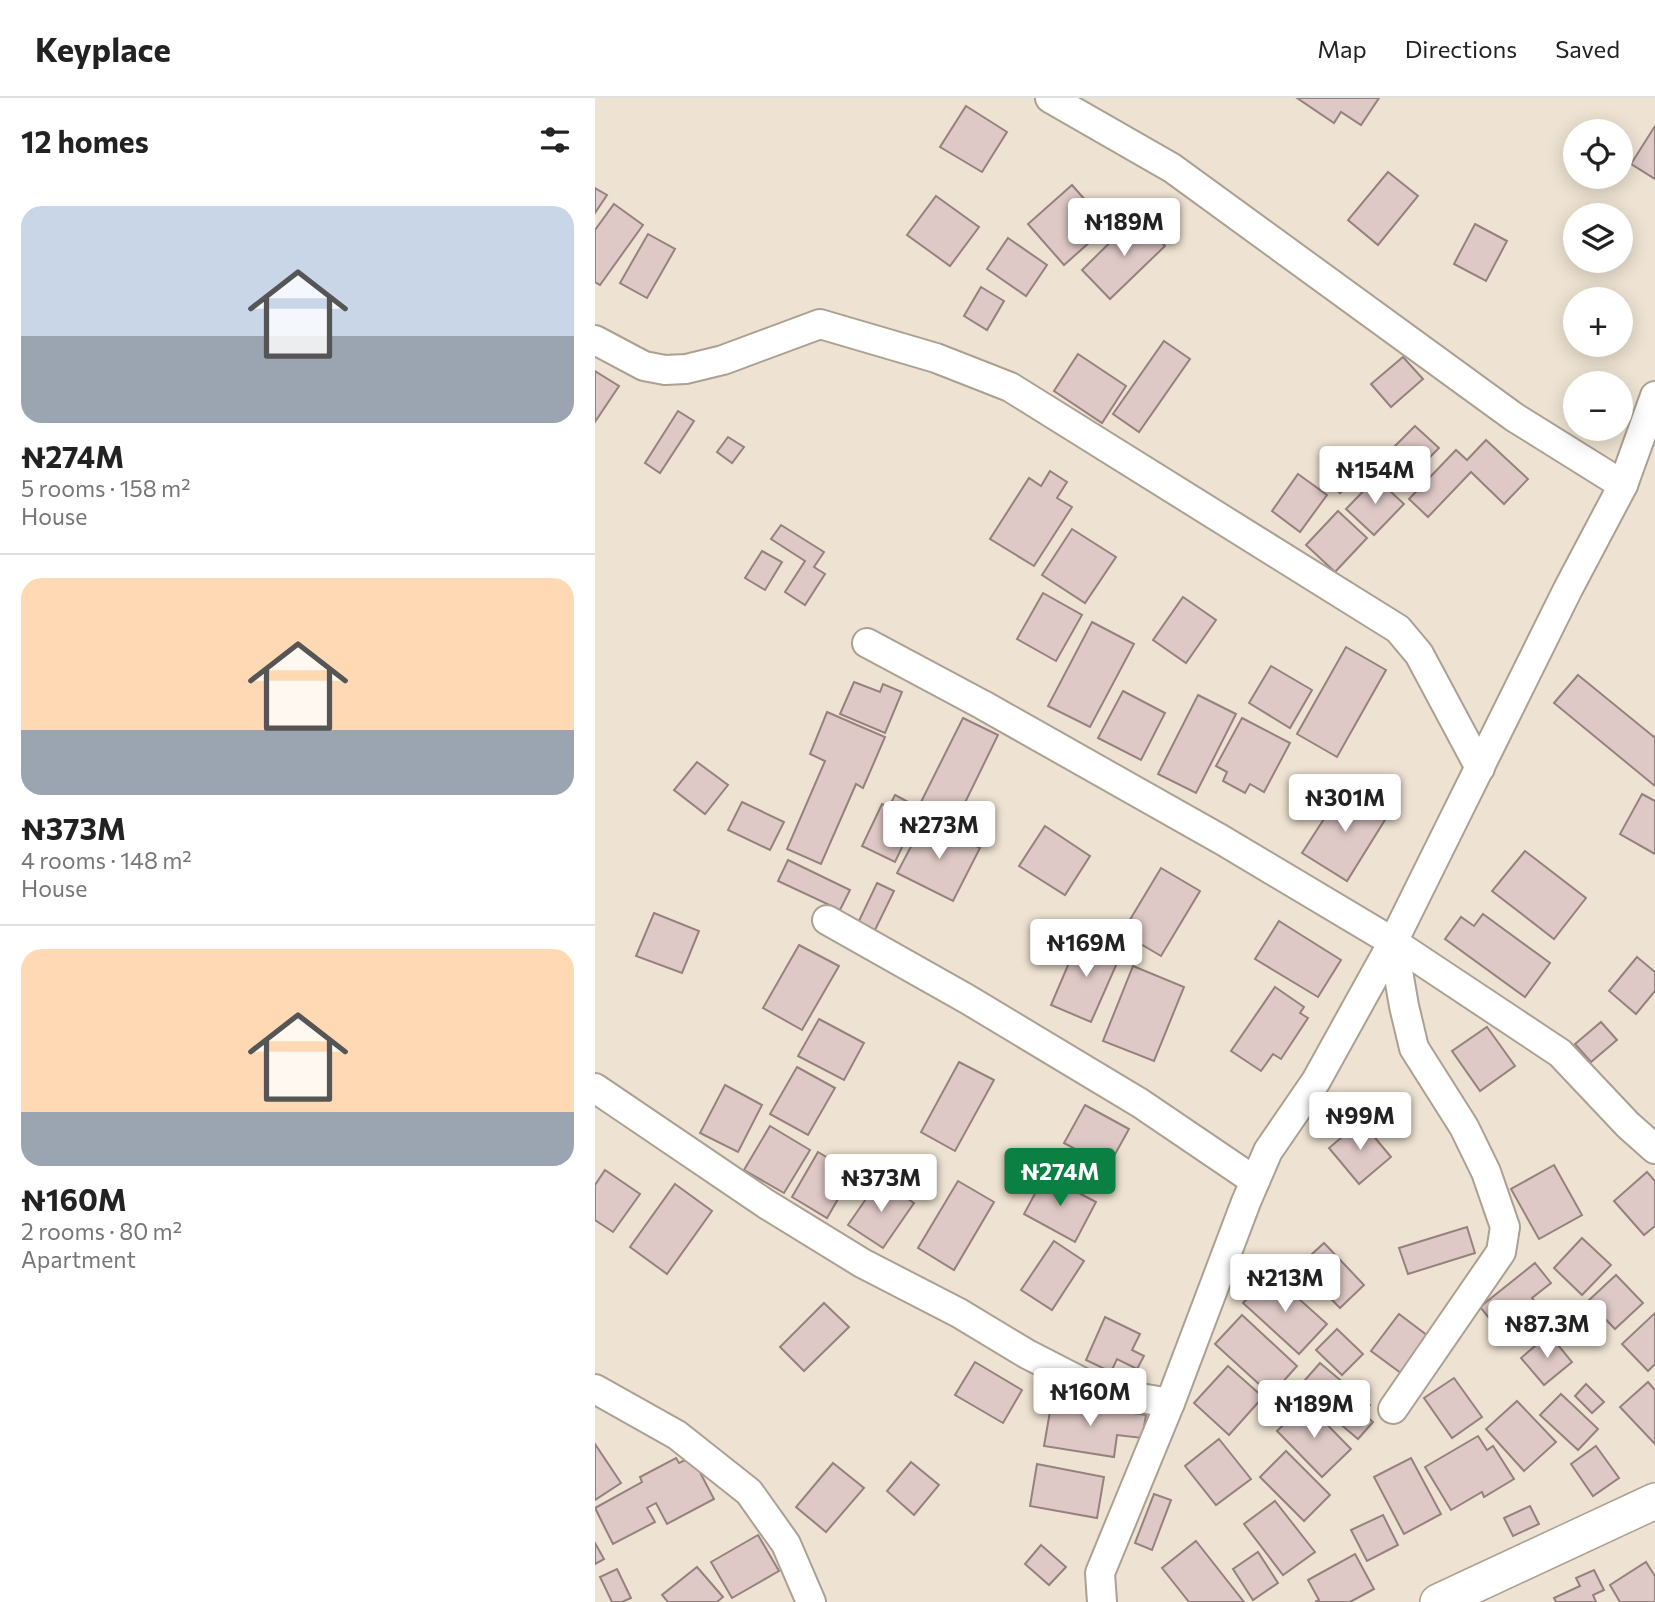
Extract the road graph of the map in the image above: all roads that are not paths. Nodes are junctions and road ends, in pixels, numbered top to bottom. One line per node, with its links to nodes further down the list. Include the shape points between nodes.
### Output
1 (1050, 98): 4 (street, via 1172,168 1514,417)
2 (595, 340): 6 (street, via 644,366 687,369 820,324 936,358 1010,387 1398,629 1419,654)
3 (1655, 396): 4 (street)
4 (1637, 472): 6 (street, via 1568,589)
5 (867, 643): 8 (street, via 1222,840)
6 (1480, 768): 8 (street)
7 (827, 920): 11 (street, via 1140,1103)
8 (1393, 942): 10 (street, via 1560,1053); 11 (street, via 1316,1082 1268,1151); 14 (street, via 1414,1048 1464,1127 1486,1172 1504,1227 1501,1252)
9 (595, 1088): 13 (street, via 766,1204 1027,1354 1099,1391)
10 (1655, 1149)
11 (1255, 1181): 13 (street)
12 (595, 1389): 16 (street, via 677,1435 749,1492 786,1544)
13 (1170, 1403): 17 (street, via 1100,1573)
14 (1393, 1409)
15 (1655, 1501): 18 (street)
16 (811, 1602)
17 (1102, 1602)
18 (1438, 1602)

